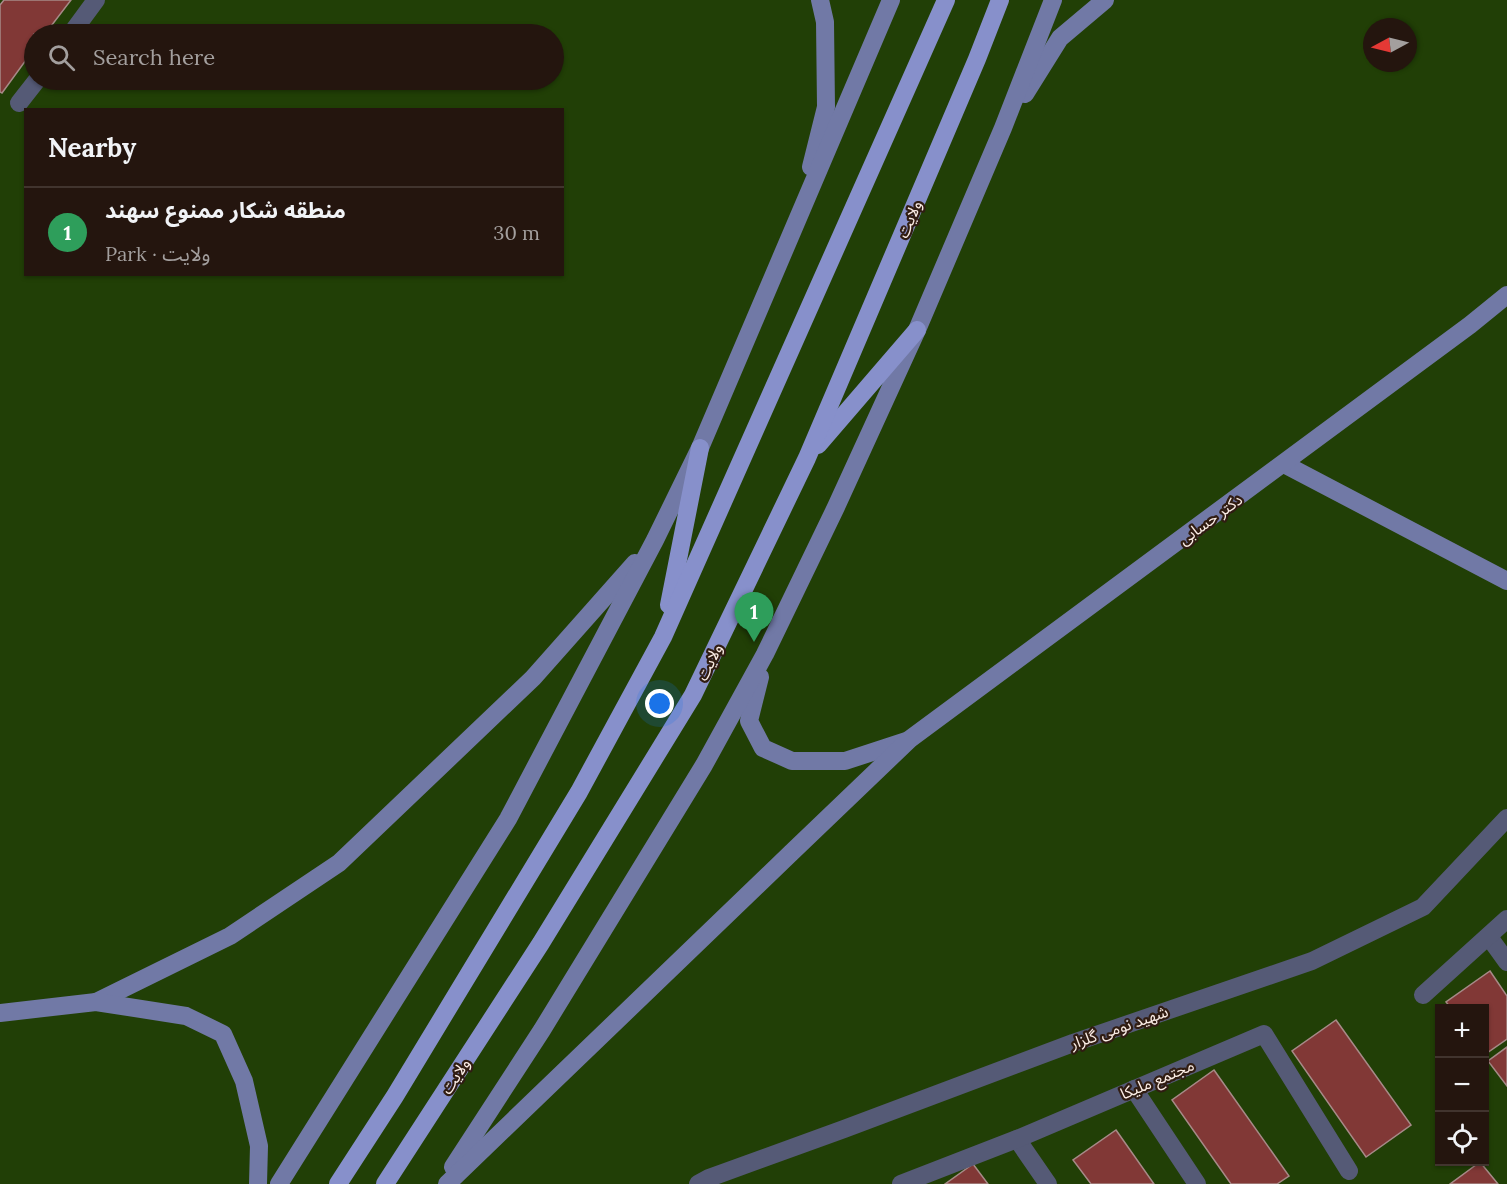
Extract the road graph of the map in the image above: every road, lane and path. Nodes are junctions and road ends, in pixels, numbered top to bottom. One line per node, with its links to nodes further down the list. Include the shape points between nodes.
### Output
1 (96, 0): 8 (street)
2 (820, 0): 12 (main road, via 825,22 826,107)
3 (891, 0): 12 (main road)
4 (946, 0): 20 (main road)
5 (1000, 0): 16 (main road, ولایت)
6 (1053, 0): 11 (main road)
7 (1105, 0): 11 (main road, via 1060,38)
8 (78, 24)
9 (29, 90): 10 (street)
10 (19, 103)
11 (1003, 128): 14 (main road)
12 (795, 228): 15 (main road)
13 (1507, 295): 17 (main road, دکتر حسابی)
14 (917, 330): 16 (main road); 21 (main road)
15 (700, 448): 18 (main road); 20 (main road)
16 (807, 458): 37 (main road, ولایت, via 693,695 541,943)
17 (1284, 464): 19 (main road); 22 (main road, دکتر حسابی)
18 (655, 540): 28 (main road, via 533,678 339,863 230,936); 35 (main road, via 508,819)
19 (1507, 581)
20 (663, 637): 36 (main road, via 579,792)
21 (765, 654): 22 (main road, via 749,721 763,748 792,761 845,761); 38 (main road, via 704,765)
22 (910, 740): 38 (main road)
23 (1507, 818): 33 (street, شهید نومی گلزار, via 1423,907 1312,961 1073,1043)
24 (1507, 919): 25 (street)
25 (1489, 937): 26 (street); 27 (street)
26 (1507, 962)
27 (1423, 995)
28 (96, 1002): 29 (main road); 34 (main road, via 186,1016 223,1034 244,1081 259,1146)
29 (0, 1013)
30 (1134, 1089): 31 (street, مجتمع ملیکا); 32 (street, مجتمع ملیکا, via 1264,1034); 41 (street)
31 (1017, 1139): 39 (street, مجتمع ملیکا); 40 (street)
32 (1349, 1171)
33 (706, 1182)
34 (258, 1184)
35 (279, 1184)
36 (338, 1184)
37 (385, 1184)
38 (444, 1184)
39 (901, 1184)
40 (1048, 1184)
41 (1197, 1184)

